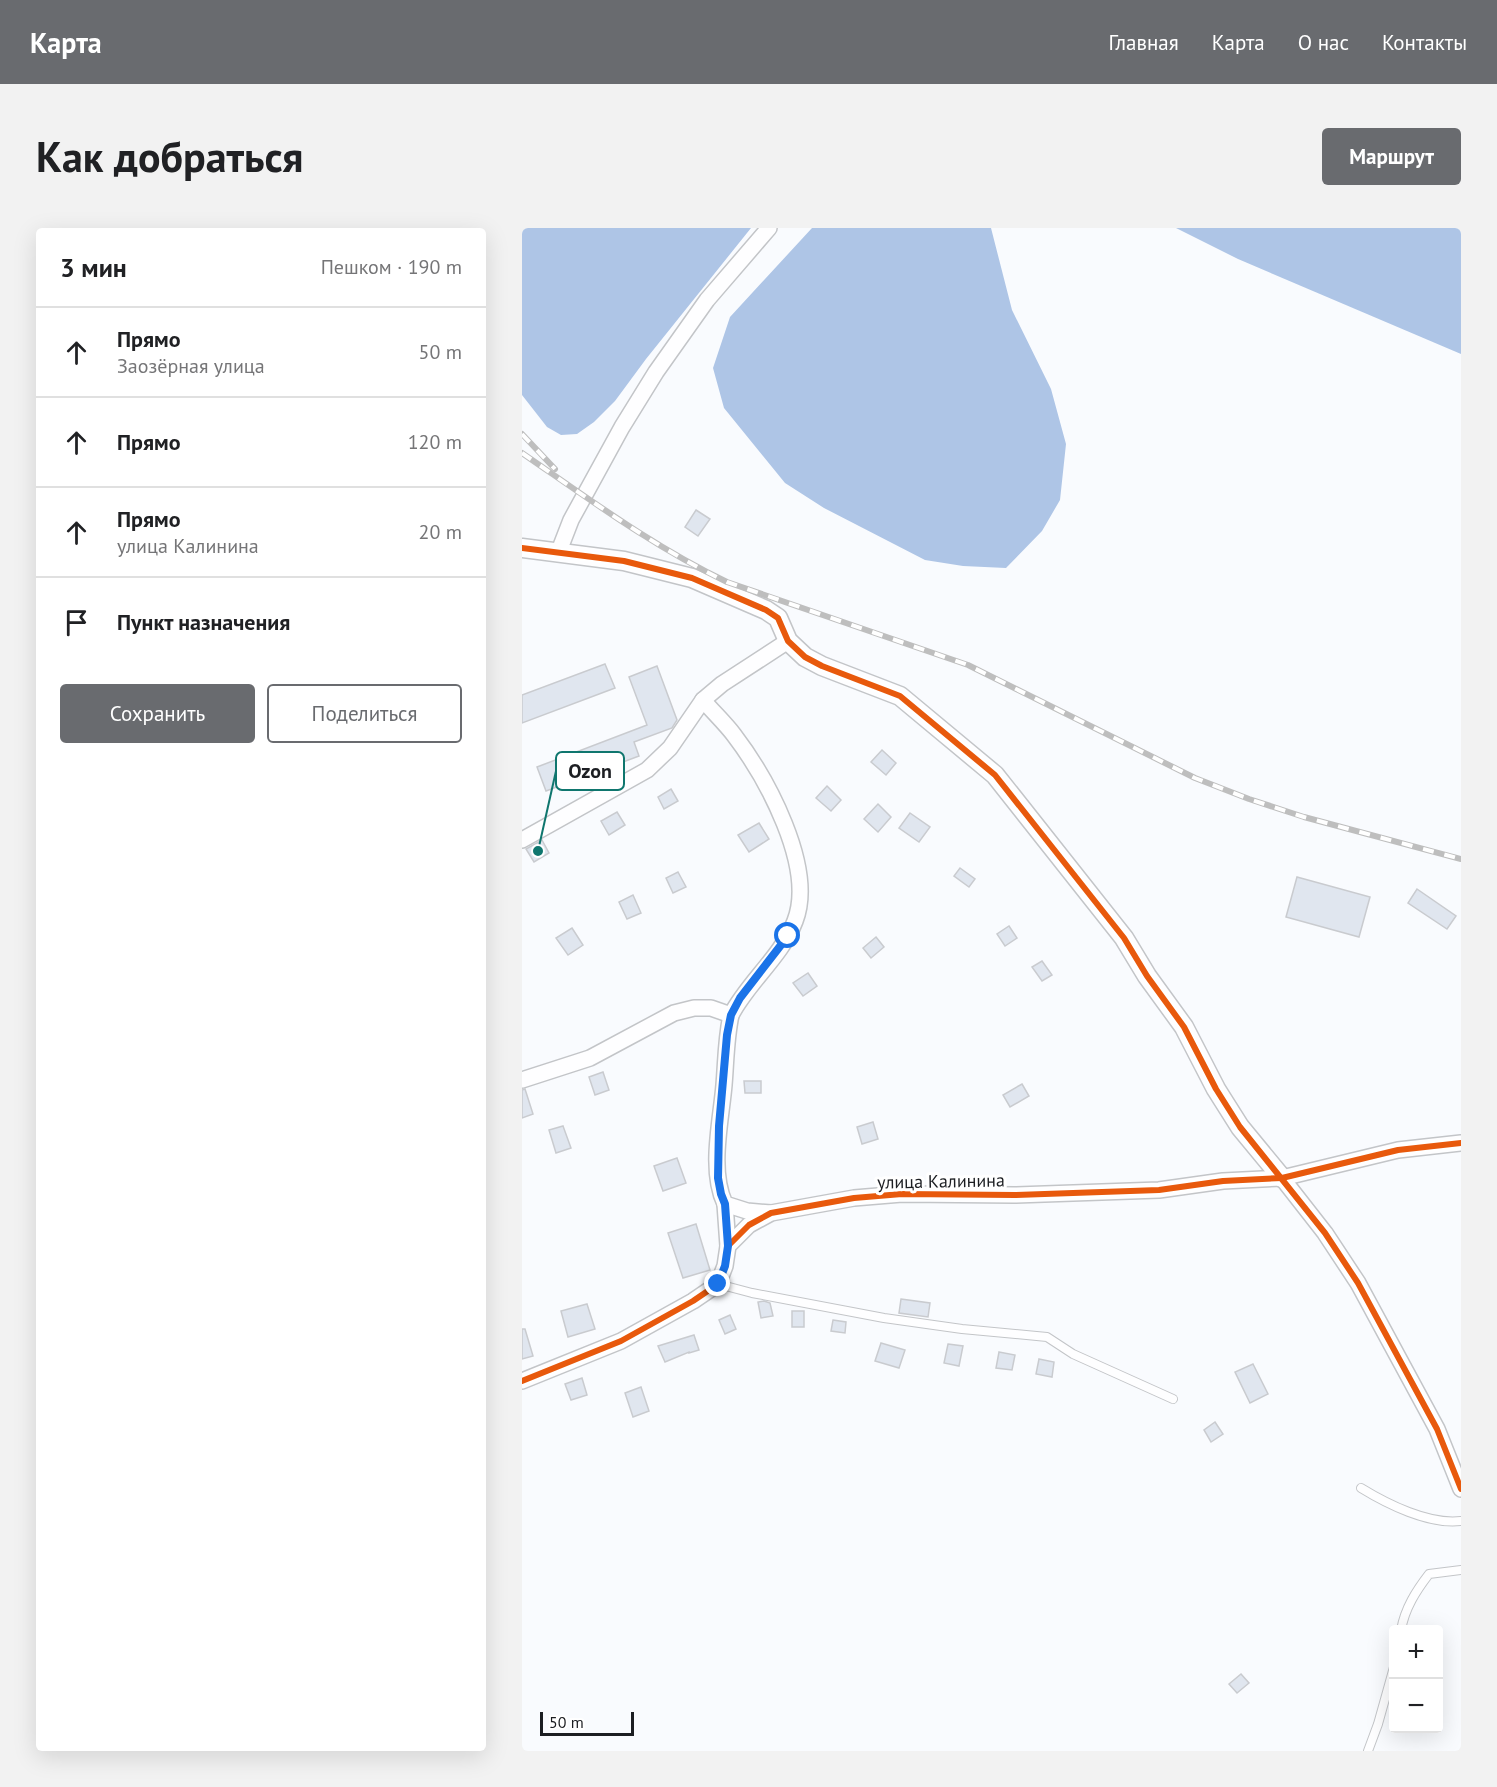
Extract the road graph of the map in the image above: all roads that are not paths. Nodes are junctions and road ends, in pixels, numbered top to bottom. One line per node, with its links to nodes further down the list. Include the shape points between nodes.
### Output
1 (769, 228): 3 (street, via 707,300 656,372 571,520)
2 (522, 548): 3 (street)
3 (559, 551): 4 (street, via 624,561 692,578 766,610 778,618)
4 (788, 641): 5 (street); 10 (street, via 822,666 900,696 995,775 1124,938 1184,1027 1240,1127)
5 (703, 700): 6 (street, via 670,748 647,770); 7 (street, via 734,734 776,801 795,856 800,885 800,904 788,936)
6 (522, 840)
7 (731, 1015): 8 (street, via 711,1008 674,1013 590,1058); 11 (street, via 719,1126 718,1178)
8 (522, 1080)
9 (1461, 1143): 10 (street, улица Калинина, via 1398,1150)
10 (1282, 1178): 12 (street, улица Калинина, via 1222,1181 1159,1191 902,1194); 18 (street, via 1358,1283 1437,1429)
11 (725, 1204): 12 (street); 13 (street)
12 (771, 1213): 13 (street, улица Калинина, via 749,1225)
13 (728, 1246): 14 (street)
14 (718, 1284): 15 (street, via 621,1341); 16 (lane, via 884,1318 1047,1337 1072,1353)
15 (522, 1381)
16 (1173, 1399)
17 (1361, 1488): 19 (lane, via 1384,1502 1431,1518)
18 (1461, 1489)
19 (1461, 1521)
20 (1461, 1570): 21 (lane, via 1430,1574 1416,1592)
21 (1402, 1625)
22 (1391, 1679): 23 (lane)
23 (1368, 1751)

